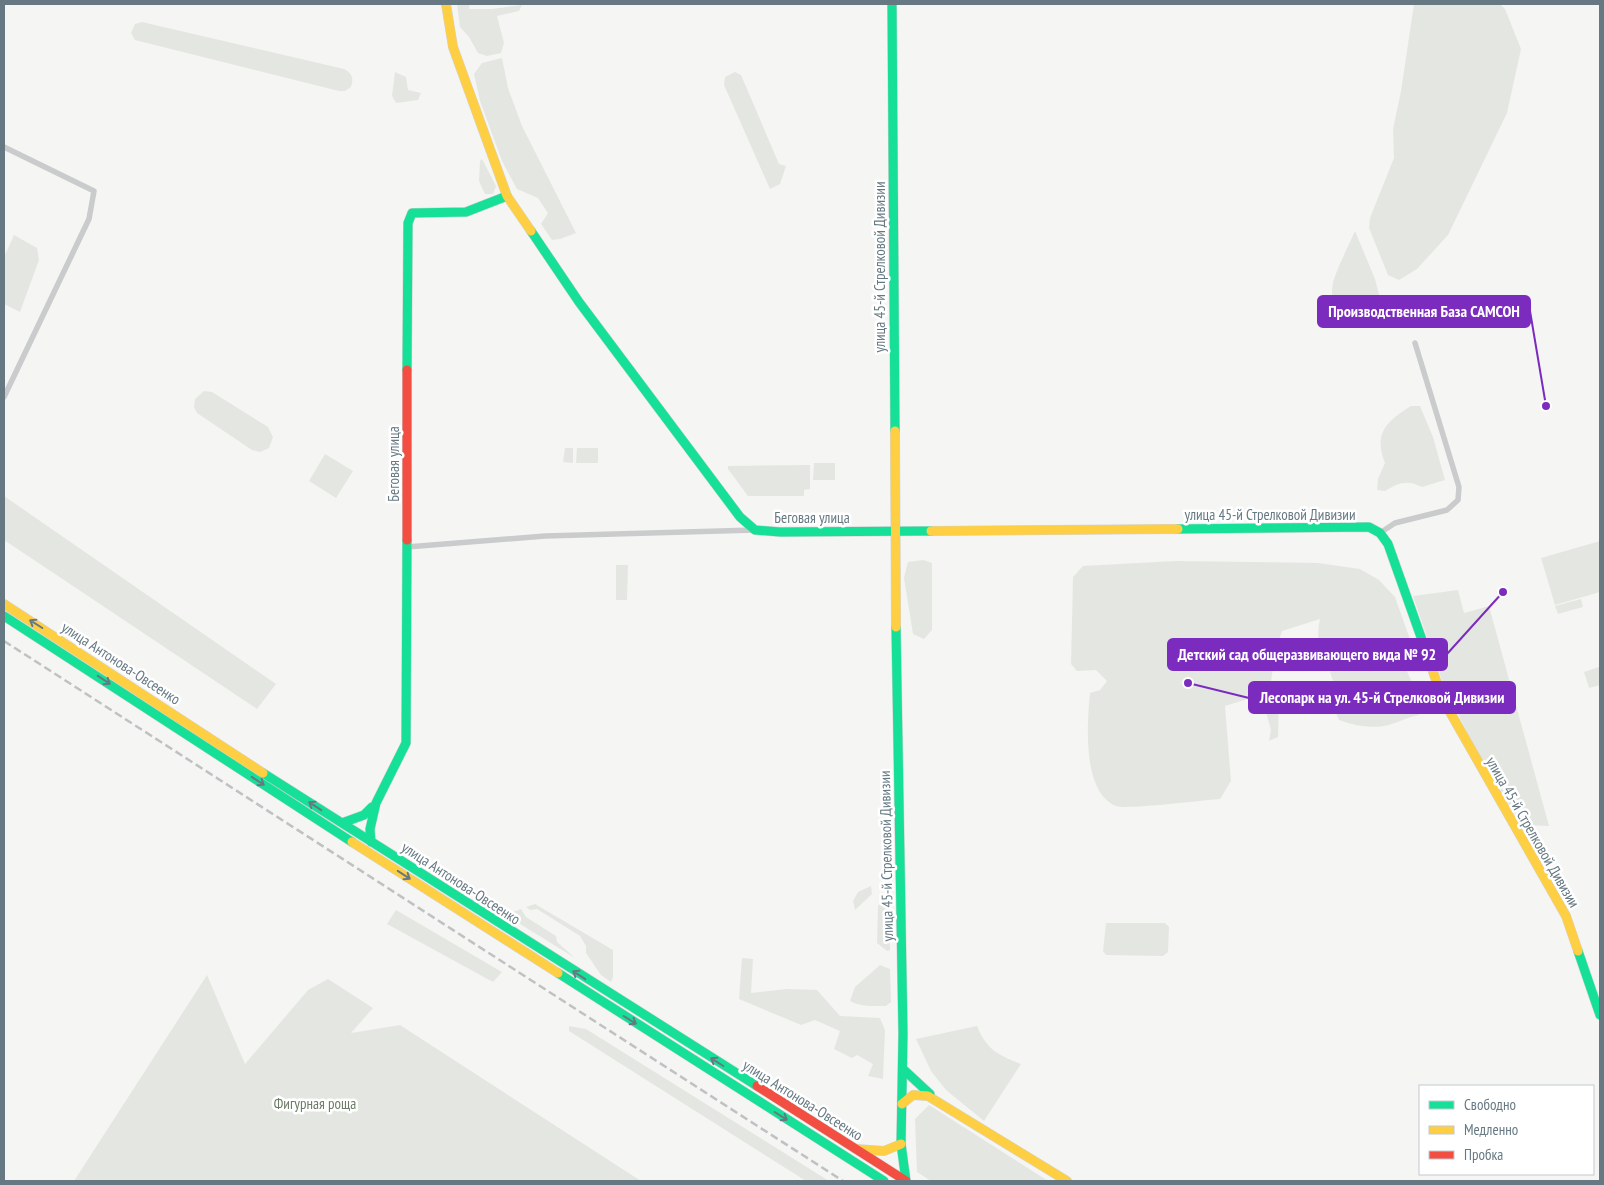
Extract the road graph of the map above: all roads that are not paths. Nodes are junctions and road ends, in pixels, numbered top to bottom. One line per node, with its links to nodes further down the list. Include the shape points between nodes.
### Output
1 (446, 4): 4 (main road, Беговая улица, via 453,47)
2 (892, 4): 8 (main road, улица 45-й Стрелковой Дивизии)
3 (4, 147): 6 (street, via 94,191 89,219)
4 (507, 196): 7 (main road, Беговая улица, via 579,302 740,517); 10 (main road, Беговая улица, via 466,212 420,212 409,217)
5 (1415, 343): 9 (street, via 1459,487 1458,500 1447,510 1395,523)
6 (4, 397)
7 (755, 530): 8 (main road, Беговая улица); 10 (street, via 545,536)
8 (896, 530): 9 (main road, улица 45-й Стрелковой Дивизии, via 1370,527); 17 (main road, улица 45-й Стрелковой Дивизии)
9 (1380, 532): 16 (main road, улица 45-й Стрелковой Дивизии, via 1397,567 1442,698 1566,916)
10 (407, 547): 13 (main road, Беговая улица, via 406,743 401,760)
11 (4, 604): 14 (main road, улица Антонова-Овсеенко, one-way to 11)
12 (4, 616): 22 (main road, улица Антонова-Овсеенко, one-way to 22)
13 (374, 806): 14 (main road, Беговая улица, via 364,815); 15 (main road, Беговая улица, via 368,831)
14 (342, 823): 15 (main road, улица Антонова-Овсеенко)
15 (371, 842): 21 (main road, улица Антонова-Овсеенко, one-way to 15)
16 (1600, 1015)
17 (903, 1069): 18 (main road); 19 (main road, улица 45-й Стрелковой Дивизии)
18 (934, 1098): 19 (main road, via 916,1093); 24 (main road)
19 (902, 1104): 20 (main road, улица 45-й Стрелковой Дивизии)
20 (902, 1144): 21 (main road, via 884,1151); 23 (main road, улица 45-й Стрелковой Дивизии)
21 (856, 1149): 23 (main road, улица Антонова-Овсеенко)
22 (884, 1181)
23 (906, 1181)
24 (1067, 1181)

